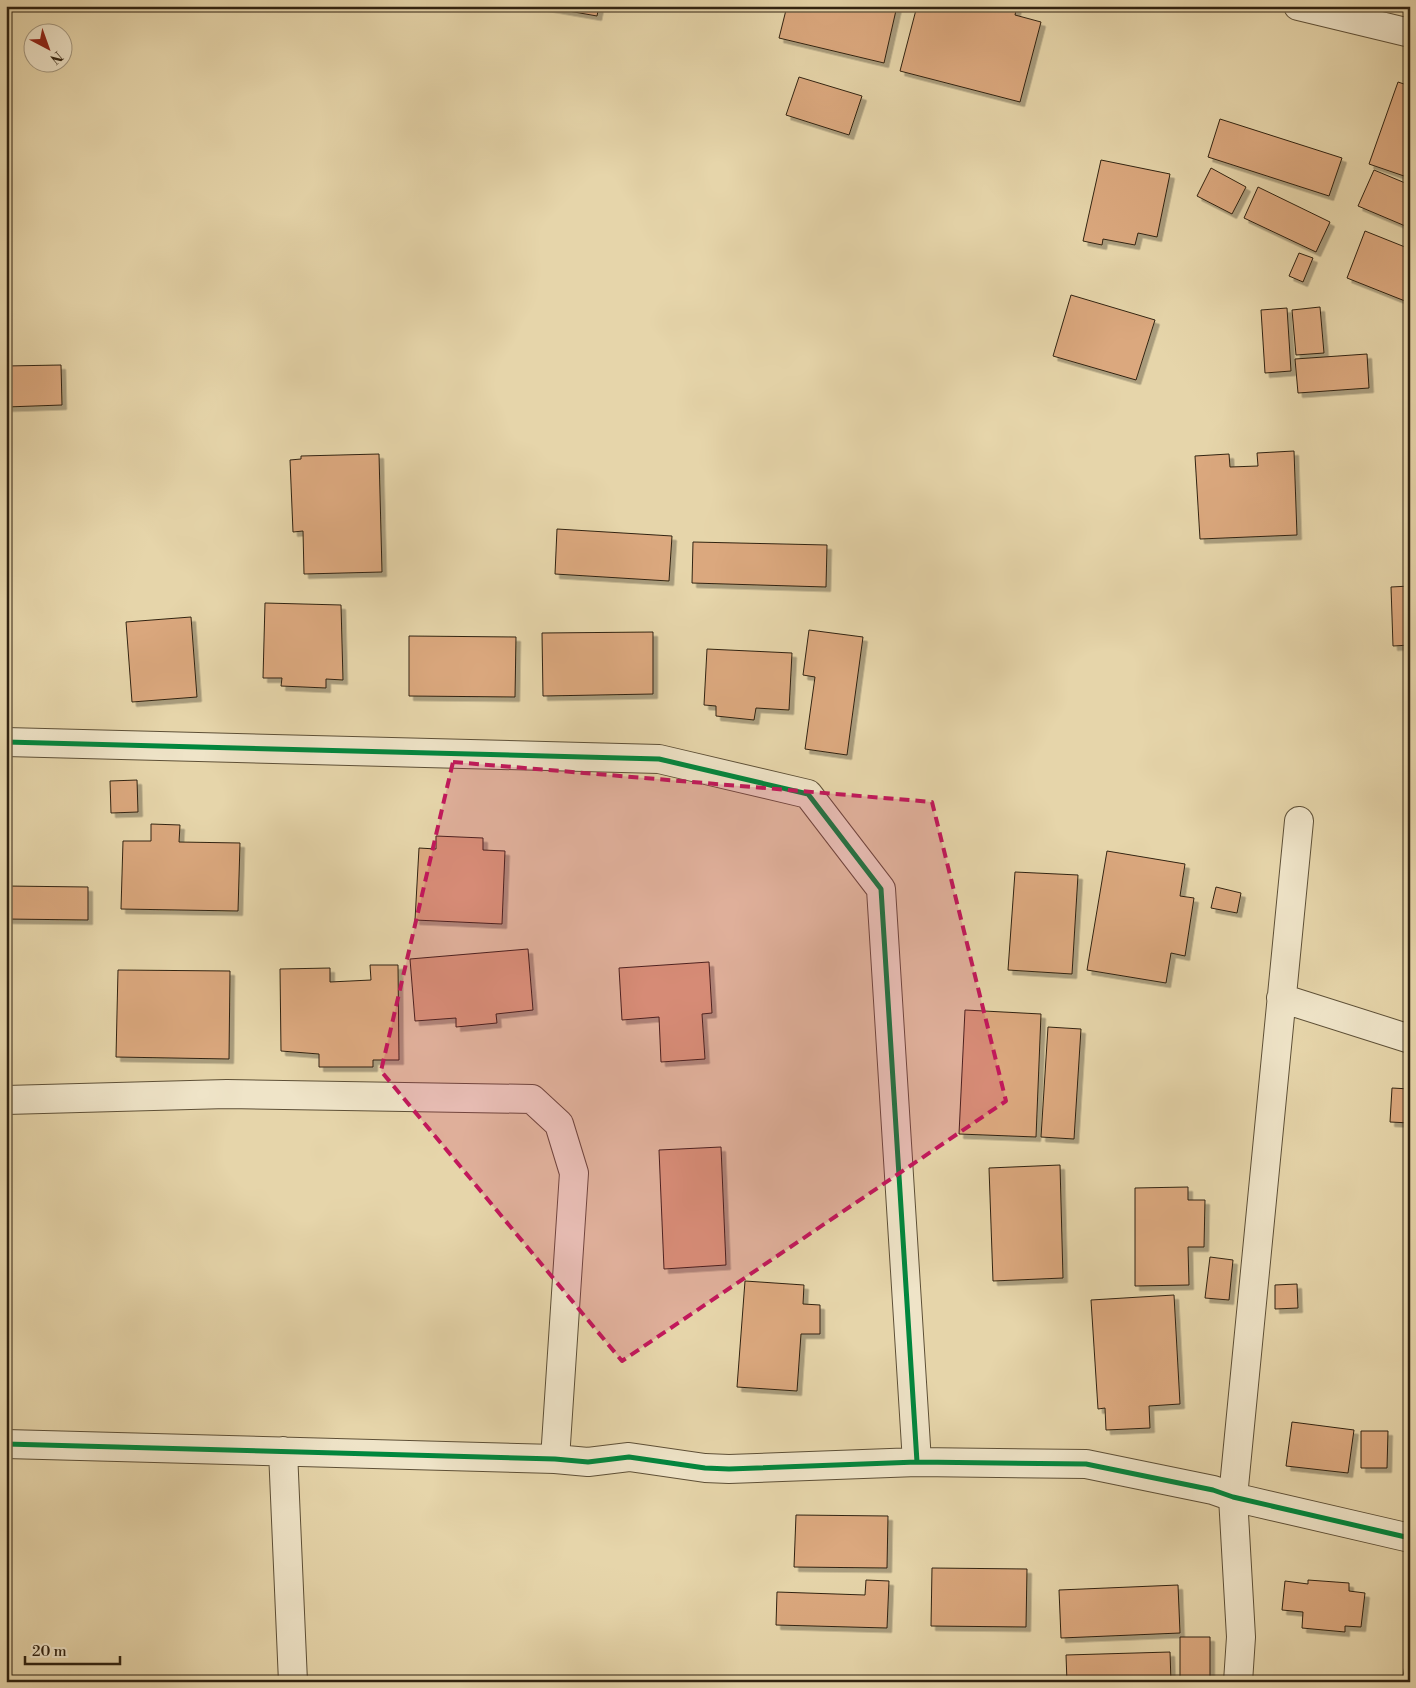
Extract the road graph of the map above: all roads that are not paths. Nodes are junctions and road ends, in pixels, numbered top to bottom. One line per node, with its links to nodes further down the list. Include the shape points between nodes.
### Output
1 (1298, 6): 2 (street)
2 (1410, 33)
3 (6, 742): 11 (street, via 659,759 808,794 881,889)
4 (1299, 821): 5 (street)
5 (1281, 998): 6 (street); 12 (street)
6 (1410, 1039)
7 (6, 1100): 10 (street, via 226,1094 532,1099 559,1124 574,1173)
8 (6, 1444): 9 (street)
9 (283, 1451): 10 (street); 14 (street)
10 (555, 1459): 11 (street, via 588,1462 629,1457 729,1469)
11 (917, 1462): 12 (street, via 1086,1464 1213,1490)
12 (1233, 1498): 13 (street); 15 (street, via 1241,1637)
13 (1410, 1538)
14 (293, 1682)
15 (1238, 1682)

